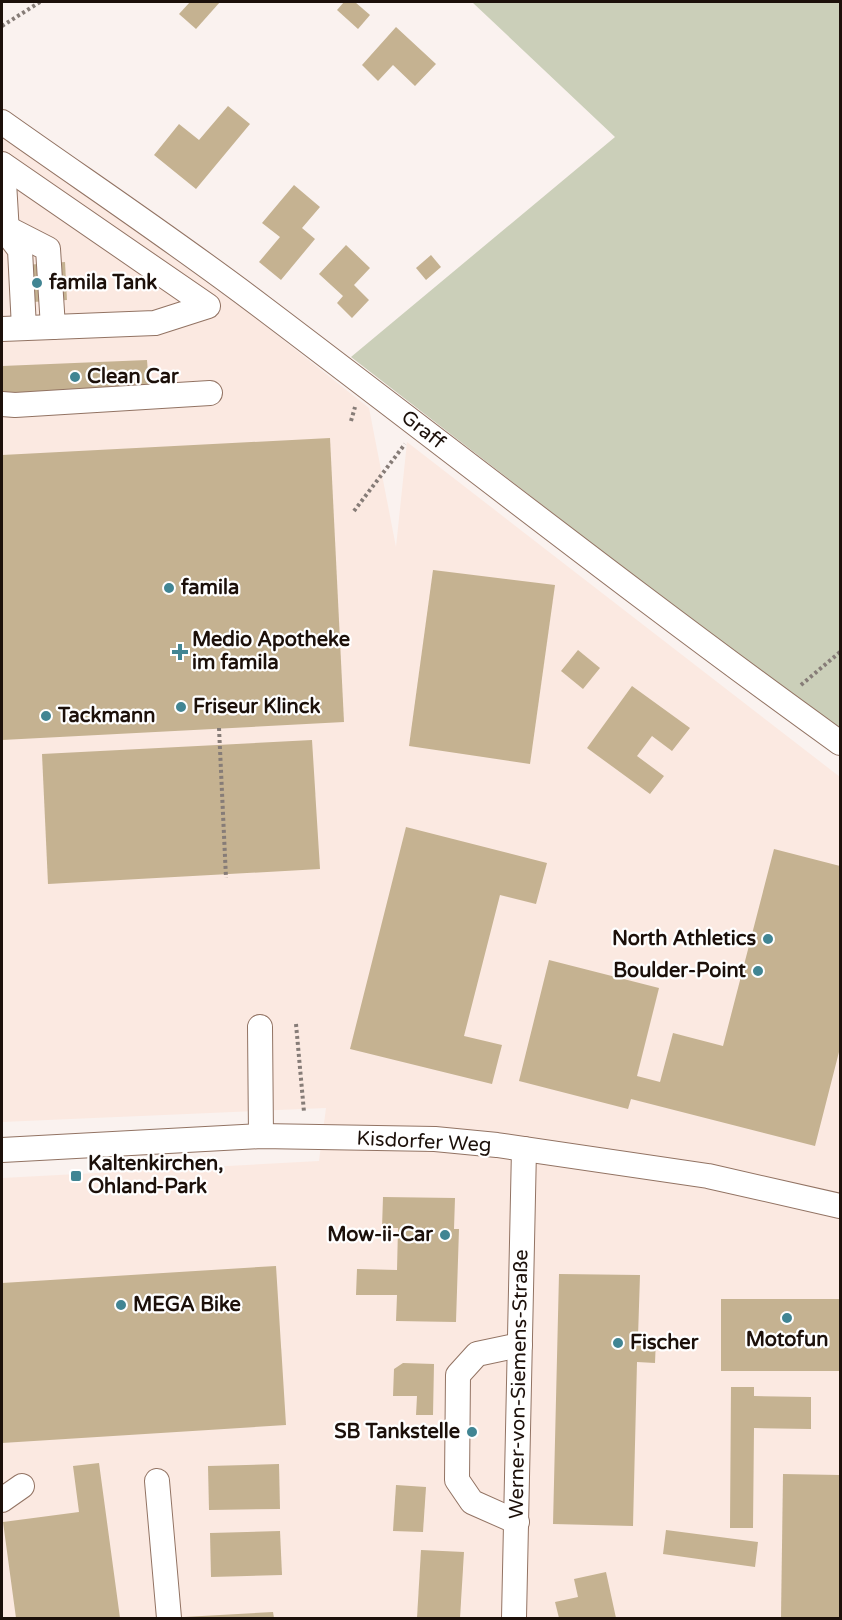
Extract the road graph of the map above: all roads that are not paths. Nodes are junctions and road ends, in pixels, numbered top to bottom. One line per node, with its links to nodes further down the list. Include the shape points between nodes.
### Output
1 (2, 122): 8 (street, Graff, via 260,305 588,558)
2 (2, 165): 3 (street); 4 (street, via 208,306 155,322)
3 (7, 228): 4 (street, via 48,249); 5 (street, via 20,250)
4 (53, 327): 5 (street)
5 (13, 329)
6 (210, 393): 7 (street)
7 (2, 404)
8 (840, 743)
9 (260, 1027): 10 (street)
10 (261, 1136): 11 (street, Kisdorfer Weg, via 435,1139); 12 (street, Kisdorfer Weg)
11 (524, 1149): 13 (street, Kisdorfer Weg, via 708,1176); 14 (street, Werner-von-Siemens-Straße)
12 (2, 1150)
13 (840, 1206)
14 (520, 1345): 18 (street, Werner-von-Siemens-Straße); 18 (street, via 477,1354 458,1375 457,1480 472,1502)
15 (157, 1481): 19 (street)
16 (22, 1486): 17 (street)
17 (2, 1500)
18 (517, 1522): 20 (street, Werner-von-Siemens-Straße)
19 (169, 1618)
20 (514, 1618)

